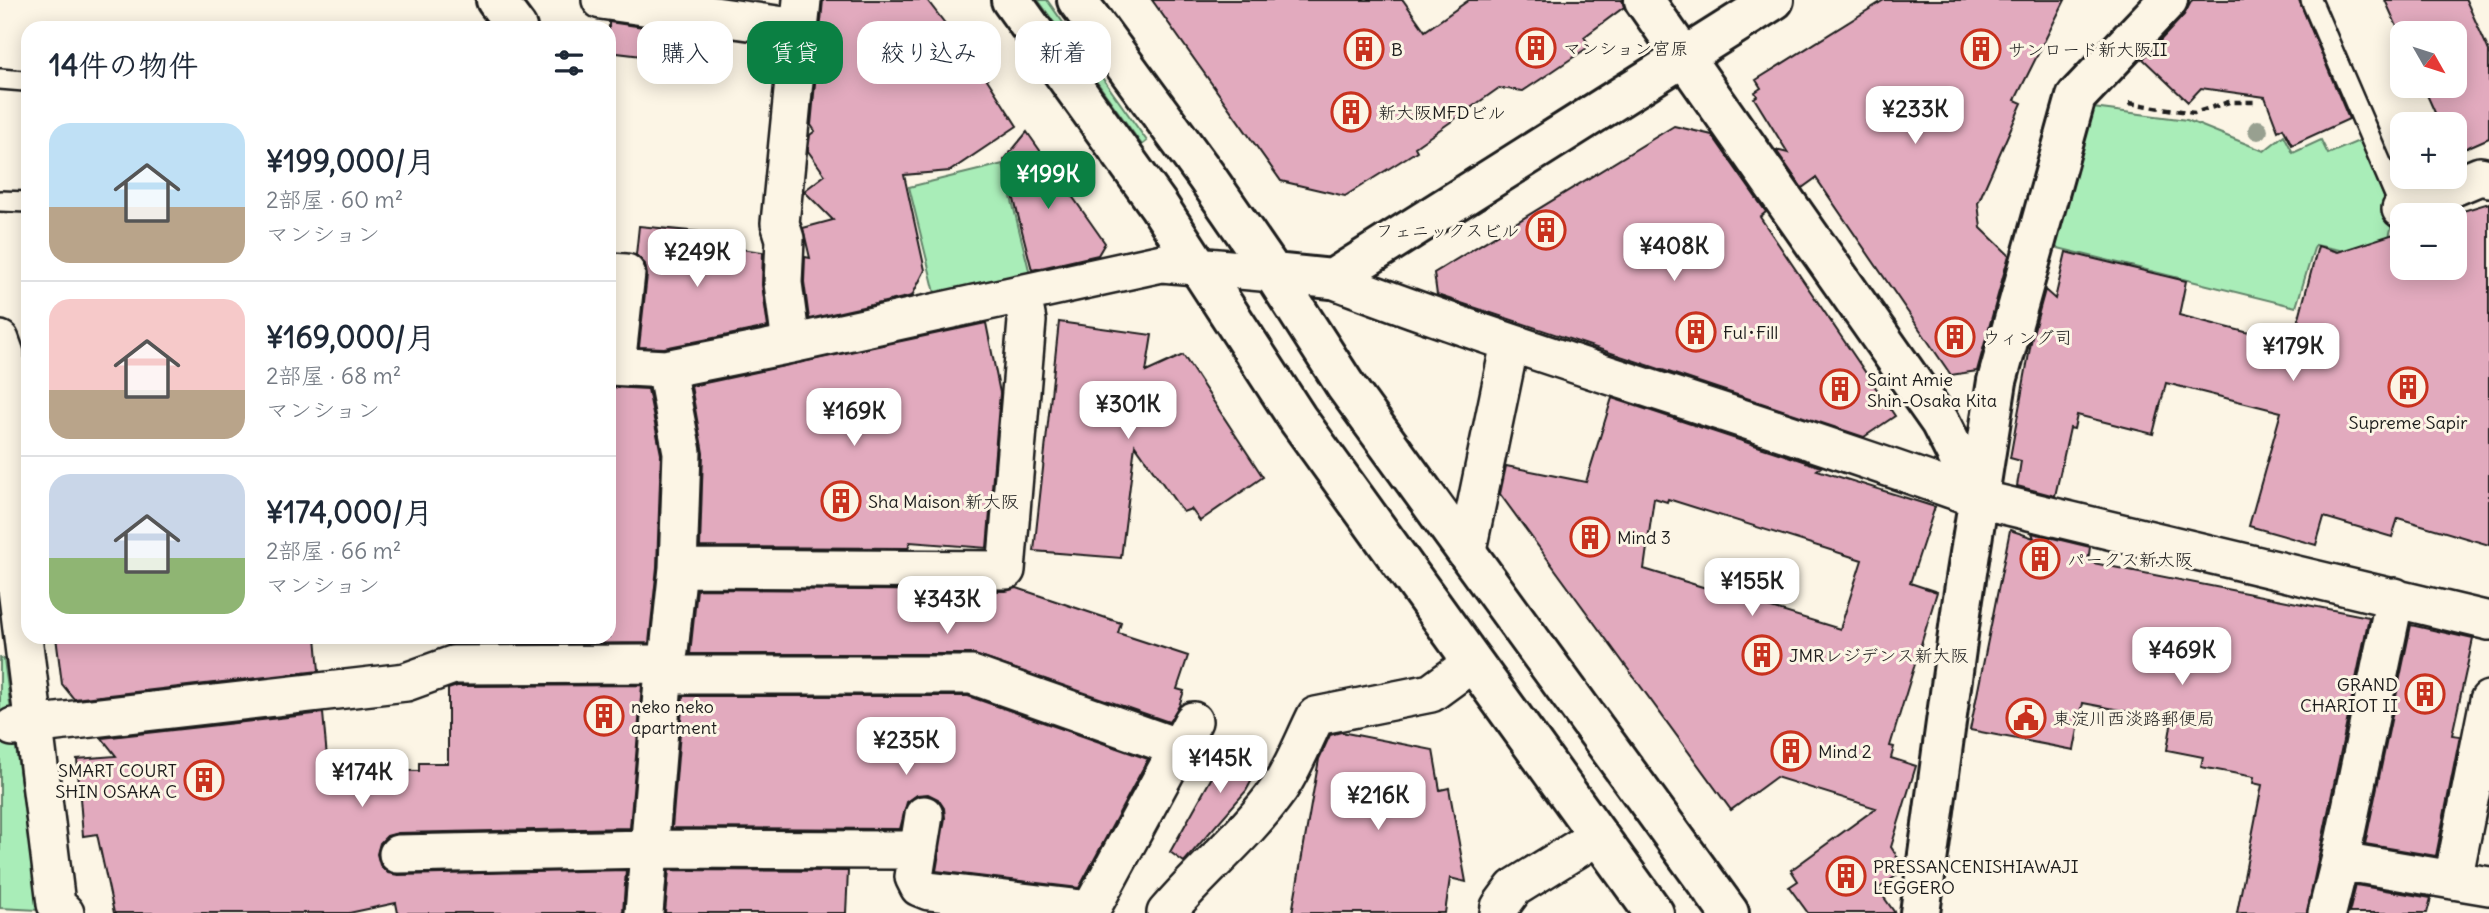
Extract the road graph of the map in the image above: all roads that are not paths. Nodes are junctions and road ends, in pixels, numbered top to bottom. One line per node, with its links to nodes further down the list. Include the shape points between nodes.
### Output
1 (496, 0): 10 (street)
2 (601, 0): 9 (street)
3 (1011, 0): 19 (street)
4 (1077, 0): 21 (street)
5 (1644, 0): 11 (street)
6 (1774, 0): 11 (street)
7 (2168, 0): 30 (street, via 2076,97 1997,381)
8 (2311, 0): 17 (lane)
9 (800, 14): 25 (street, via 780,223 785,239 783,283)
10 (511, 21)
11 (1684, 56): 22 (street); 30 (street, via 1940,422)
12 (0, 79): 13 (lane)
13 (21, 82)
14 (2489, 178): 18 (street, via 2480,176)
15 (0, 201): 16 (lane)
16 (21, 202)
17 (2397, 203)
18 (2415, 203)
19 (1198, 266): 21 (street); 23 (street, via 1162,263); 35 (street, via 1297,418)
20 (616, 272): 26 (street, via 626,273)
21 (1273, 273): 22 (street); 31 (street, via 1345,385)
22 (1332, 279): 24 (street)
23 (1022, 294): 25 (street); 32 (street, via 1027,321 1006,570)
24 (1510, 343): 30 (street); 31 (street)
25 (791, 344): 29 (street)
26 (616, 345)
27 (8, 350): 38 (street, via 9,523)
28 (616, 366): 29 (street)
29 (666, 369): 32 (street, via 682,452)
30 (1979, 499): 33 (street); 54 (street)
31 (1466, 550): 53 (street)
32 (678, 568): 36 (street)
33 (2395, 597): 34 (street); 43 (street)
34 (2489, 621)
35 (1472, 663): 40 (street); 50 (street, via 1431,693 1316,716 1280,787)
36 (664, 669): 38 (street, via 649,664 453,665 406,682); 41 (street); 47 (street, via 674,675 972,675 1186,734)
37 (2489, 700): 45 (street)
38 (24, 725): 48 (street, via 56,904)
39 (924, 814): 44 (street)
40 (1598, 836): 51 (street, via 1514,888); 52 (street)
41 (651, 849): 42 (street); 44 (street, via 901,850); 49 (street)
42 (398, 854)
43 (2340, 861): 45 (street); 55 (street)
44 (916, 862): 47 (street, via 914,877 919,887 929,891)
45 (2453, 880): 46 (street)
46 (2489, 886)
47 (1089, 912)
48 (65, 913)
49 (645, 913)
50 (1166, 913)
51 (1499, 913)
52 (1654, 913)
53 (1729, 913)
54 (1920, 913)
55 (2327, 913)

